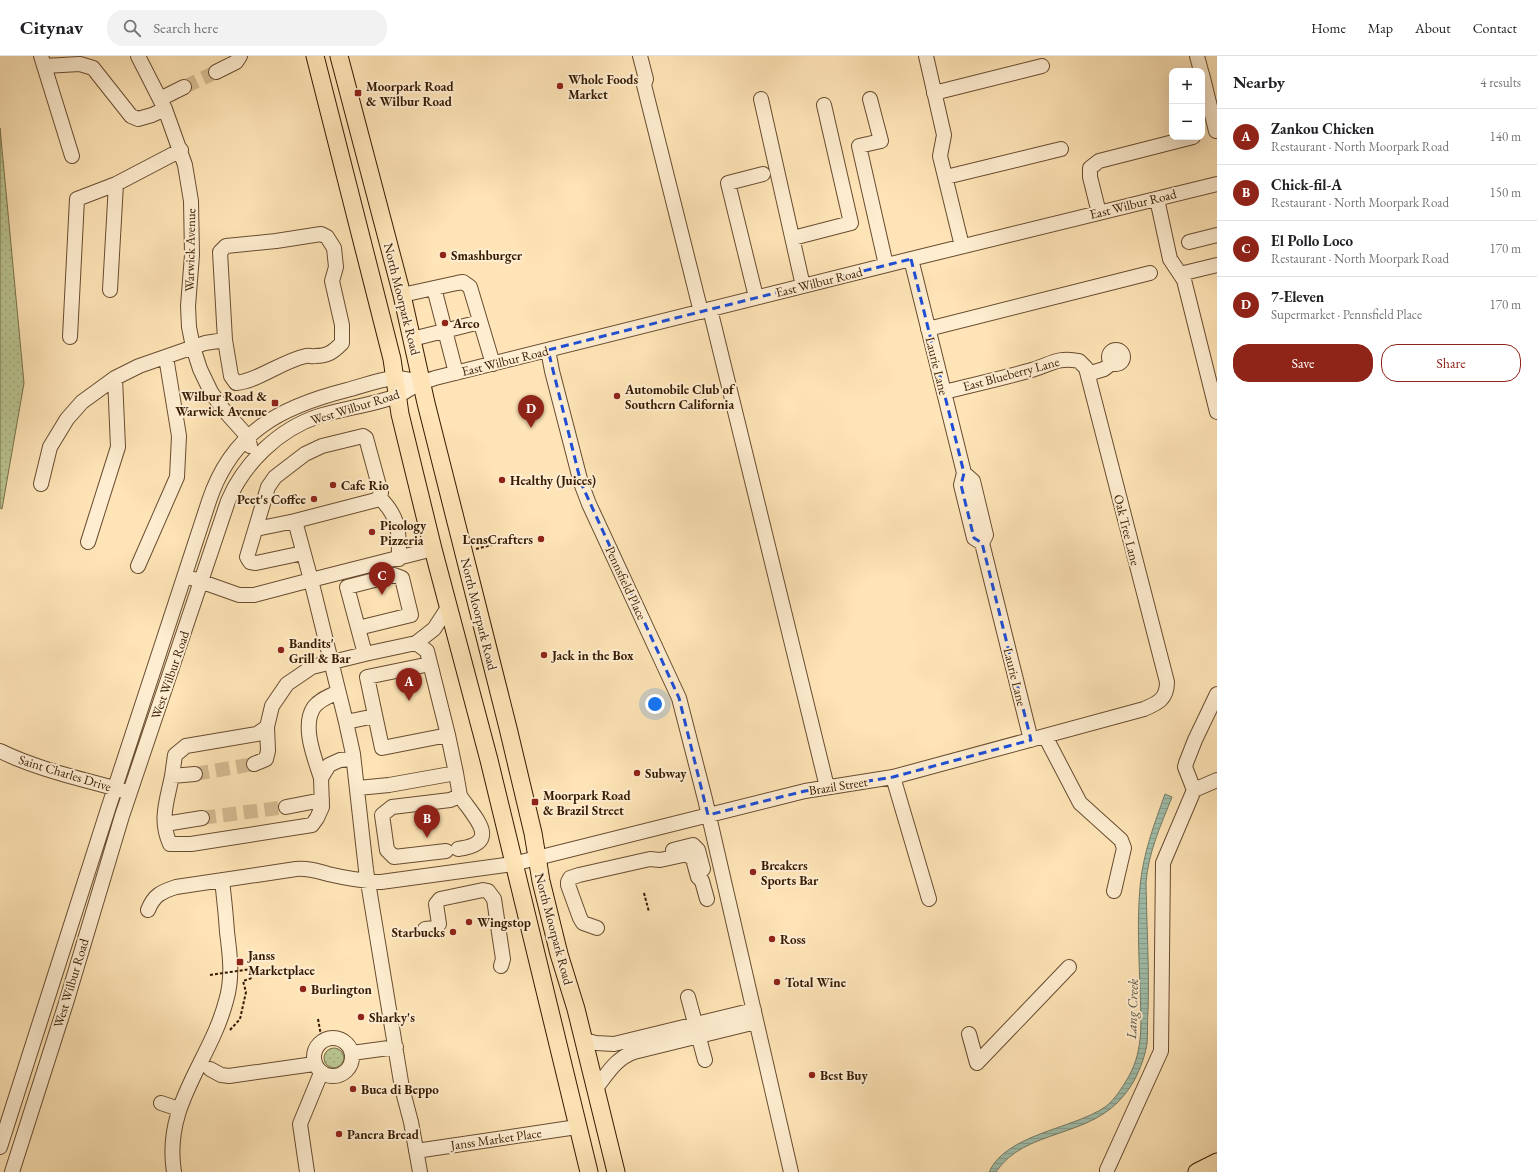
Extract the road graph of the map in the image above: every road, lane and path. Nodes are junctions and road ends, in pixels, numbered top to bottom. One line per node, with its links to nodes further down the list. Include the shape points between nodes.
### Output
1 (138, 56): 17 (street, Warwick Avenue)
2 (240, 56): 11 (street, via 236,62)
3 (315, 56): 61 (main road, North Moorpark Road)
4 (339, 56): 43 (main road, North Moorpark Road)
5 (640, 56): 45 (street, via 646,79 644,85)
6 (926, 56): 14 (street)
7 (1197, 56): 10 (street)
8 (42, 61): 17 (street, via 80,64 93,68 131,116 138,119 152,115); 24 (street)
9 (1042, 66): 14 (street)
10 (1200, 68)
11 (216, 72)
12 (1205, 85): 19 (street)
13 (184, 87): 17 (street)
14 (934, 92): 26 (street, via 944,135 940,156)
15 (761, 99): 32 (street)
16 (870, 99): 37 (street, via 881,141 859,146)
17 (162, 104): 23 (street, Warwick Avenue)
18 (824, 104): 32 (street, via 851,223)
19 (1217, 131): 20 (street)
20 (1205, 134)
21 (1181, 140): 30 (street, via 1099,161 1090,168)
22 (1061, 149): 26 (street)
23 (181, 150): 27 (street); 52 (street, Warwick Avenue, via 191,201 192,255 188,306)
24 (72, 156)
25 (763, 174): 44 (street, via 728,182)
26 (946, 177): 34 (street)
27 (116, 184): 42 (street); 49 (street, via 78,199)
28 (1217, 184): 29 (street, East Wilbur Road)
29 (1157, 199): 30 (street, East Wilbur Road); 39 (street, via 1170,259)
30 (1100, 213): 34 (street, East Wilbur Road)
31 (1217, 235): 33 (street)
32 (792, 238): 40 (street)
33 (1189, 242)
34 (962, 246): 35 (street, East Wilbur Road)
35 (911, 259): 37 (street, East Wilbur Road); 47 (street, Laurie Lane)
36 (1217, 264): 39 (street)
37 (886, 265): 40 (street, East Wilbur Road)
38 (1150, 273): 47 (street)
39 (1180, 274): 63 (street, via 1184,280)
40 (803, 286): 44 (street, East Wilbur Road)
41 (434, 288): 43 (street); 46 (street, via 464,282 470,287); 48 (street)
42 (110, 290)
43 (402, 296): 50 (main road, North Moorpark Road)
44 (756, 298): 45 (street, East Wilbur Road)
45 (705, 310): 53 (street, East Wilbur Road); 110 (street)
46 (480, 322): 48 (street); 57 (street)
47 (928, 329): 64 (street, Laurie Lane)
48 (445, 330): 50 (street); 58 (street)
49 (70, 336)
50 (412, 339): 62 (main road, North Moorpark Road)
51 (225, 340): 51 (street, via 220,252 226,246 321,234 327,237 334,248 336,267 332,281 342,325 342,343 336,350 332,353 307,356 245,382 236,383 231,376); 52 (street)
52 (193, 347): 54 (street); 67 (street, Warwick Avenue, via 200,369 212,392 223,409)
53 (548, 350): 57 (street, East Wilbur Road); 117 (street, Pennsfield Place, via 581,483 679,698)
54 (166, 357): 60 (street); 79 (street, via 179,436 177,477)
55 (1079, 361): 59 (street, Oak Tree Lane); 64 (street, East Blueberry Lane, via 1053,361 1030,371)
56 (1112, 363): 59 (street, via 1104,369)
57 (493, 364): 58 (street, East Wilbur Road)
58 (456, 373): 62 (street, East Wilbur Road)
59 (1088, 374): 91 (street, Oak Tree Lane, via 1167,682 1167,692)
60 (115, 378): 68 (street, via 82,402 67,419 50,447); 73 (street, via 118,447)
61 (395, 378): 62 (street, West Wilbur Road); 65 (main road, North Moorpark Road); 67 (street, West Wilbur Road, via 306,401 277,415)
62 (421, 382): 65 (street, West Wilbur Road); 120 (main road, North Moorpark Road, via 508,728)
63 (1214, 386): 66 (street)
64 (944, 392): 97 (street, Laurie Lane, via 964,473 972,481 986,535 982,543)
65 (398, 396): 69 (street, West Wilbur Road, via 318,416 298,425 265,449 245,470); 75 (main road, North Moorpark Road, via 400,414)
66 (1217, 412)
67 (248, 437): 69 (street, via 250,451 230,480); 80 (street, West Wilbur Road, via 231,456 213,488)
68 (41, 484)
69 (234, 488): 82 (street, West Wilbur Road)
70 (379, 497): 71 (street, via 376,500); 72 (street, via 381,493 366,438 359,436 322,446 305,454 275,477 268,487); 78 (street, via 390,508 396,523 399,533)
71 (295, 521): 72 (street); 77 (street)
72 (256, 529): 77 (street, via 247,557 250,562)
73 (88, 542)
74 (492, 545): 76 (path)
75 (433, 549): 78 (street); 83 (main road, North Moorpark Road)
76 (475, 549)
77 (304, 553): 81 (street)
78 (399, 559): 81 (street)
79 (138, 566)
80 (184, 576): 82 (street); 108 (street, West Wilbur Road)
81 (311, 580): 82 (street, via 254,595 239,595); 87 (street)
82 (202, 582): 112 (street, West Wilbur Road)
83 (449, 606): 85 (street, via 434,629); 121 (main road, North Moorpark Road)
84 (358, 628): 84 (street, via 411,615 402,578 394,575 347,587); 86 (street)
85 (416, 643): 86 (street); 88 (street, via 427,651)
86 (365, 654): 87 (street)
87 (330, 662): 89 (street); 94 (street, via 312,667 287,684 272,706)
88 (430, 664): 92 (street, via 367,677); 95 (street)
89 (338, 692): 93 (street); 105 (street, via 314,707 310,719 310,742)
90 (1217, 694): 111 (street, via 1185,767)
91 (1161, 700): 96 (street, Brazil Street, via 1144,709)
92 (375, 716): 93 (street); 95 (street, via 382,748)
93 (346, 722): 99 (street)
94 (267, 727): 100 (street, via 266,758); 103 (street, via 257,734 186,746 175,755)
95 (448, 734): 101 (street)
96 (1045, 736): 97 (street, Brazil Street); 124 (street, via 1080,803 1121,840 1124,848)
97 (1031, 740): 104 (street, Brazil Street)
98 (0, 751): 108 (street, Saint Charles Drive, via 30,763)
99 (353, 759): 105 (street, via 340,760 330,765); 109 (street)
100 (254, 764)
101 (456, 773): 107 (street); 113 (street)
102 (195, 774): 103 (street)
103 (172, 776): 119 (street, via 164,816)
104 (893, 777): 110 (street, Brazil Street); 127 (street)
105 (321, 778): 114 (street)
106 (1217, 780): 111 (street)
107 (389, 784): 109 (street); 116 (street)
108 (115, 788): 112 (street, Saint Charles Drive); 152 (street, West Wilbur Road)
109 (358, 788): 123 (street)
110 (827, 788): 117 (street, Brazil Street)
111 (1194, 790): 155 (street, via 1163,863 1161,1051)
112 (130, 793): 156 (street, West Wilbur Road)
113 (460, 796): 116 (street, via 450,800); 116 (street, via 480,824 483,833 478,843 469,848 394,857 387,850 382,815)
114 (322, 800): 115 (street); 119 (street, via 322,807 312,825 270,832 191,844 170,844 165,834)
115 (286, 807)
116 (392, 807)
117 (708, 815): 120 (street, Brazil Street); 137 (street, Pennsfield Place)
118 (202, 818): 119 (street)
119 (165, 824)
120 (537, 859): 121 (street, Brazil Street); 141 (main road, North Moorpark Road, via 557,947)
121 (513, 864): 123 (street, Brazil Street, via 389,881); 151 (main road, North Moorpark Road)
122 (222, 880): 123 (street, Brazil Street, via 305,868); 128 (street, Brazil Street, via 165,890 152,901); 150 (street, via 231,967 227,1000 218,1026)
123 (368, 881): 143 (street)
124 (1114, 891)
125 (644, 893): 129 (path)
126 (707, 899): 130 (street, via 702,881 705,875 698,850 693,845 650,859 570,878 568,885 580,918 583,923)
127 (928, 899)
128 (148, 910)
129 (649, 912)
130 (597, 928)
131 (425, 930): 132 (street, via 435,928 439,924 436,904 440,899 488,891 494,899 503,959)
132 (501, 966)
133 (1069, 967): 140 (street, via 977,1063)
134 (251, 969): 135 (path, bridge)
135 (210, 974)
136 (688, 997): 139 (street)
137 (755, 1016): 139 (street); 162 (street, Pennsfield Place)
138 (318, 1019): 142 (path)
139 (697, 1030): 141 (street, via 614,1044); 145 (street); 148 (street, via 626,1055 618,1060)
140 (969, 1034)
141 (584, 1040): 148 (main road, North Moorpark Road)
142 (322, 1041): 144 (street, via 328,1038 340,1039 346,1042); 146 (street, via 314,1051)
143 (396, 1047): 144 (street); 153 (street)
144 (352, 1053): 146 (street, via 350,1066 340,1075 327,1076)
145 (705, 1060)
146 (318, 1068): 147 (street, via 229,1076); 158 (street, via 300,1124)
147 (210, 1070)
148 (596, 1088): 161 (main road, North Moorpark Road)
149 (161, 1103): 150 (street)
150 (179, 1109): 157 (street, via 172,1139)
151 (577, 1127): 153 (street, Janss Market Place); 160 (main road, North Moorpark Road)
152 (0, 1147)
153 (416, 1151): 159 (street)
154 (1217, 1162): 163 (main road)
155 (1106, 1171)
156 (12, 1172)
157 (174, 1172)
158 (307, 1172)
159 (420, 1172)
160 (589, 1172)
161 (616, 1172)
162 (791, 1172)
163 (1197, 1172)

